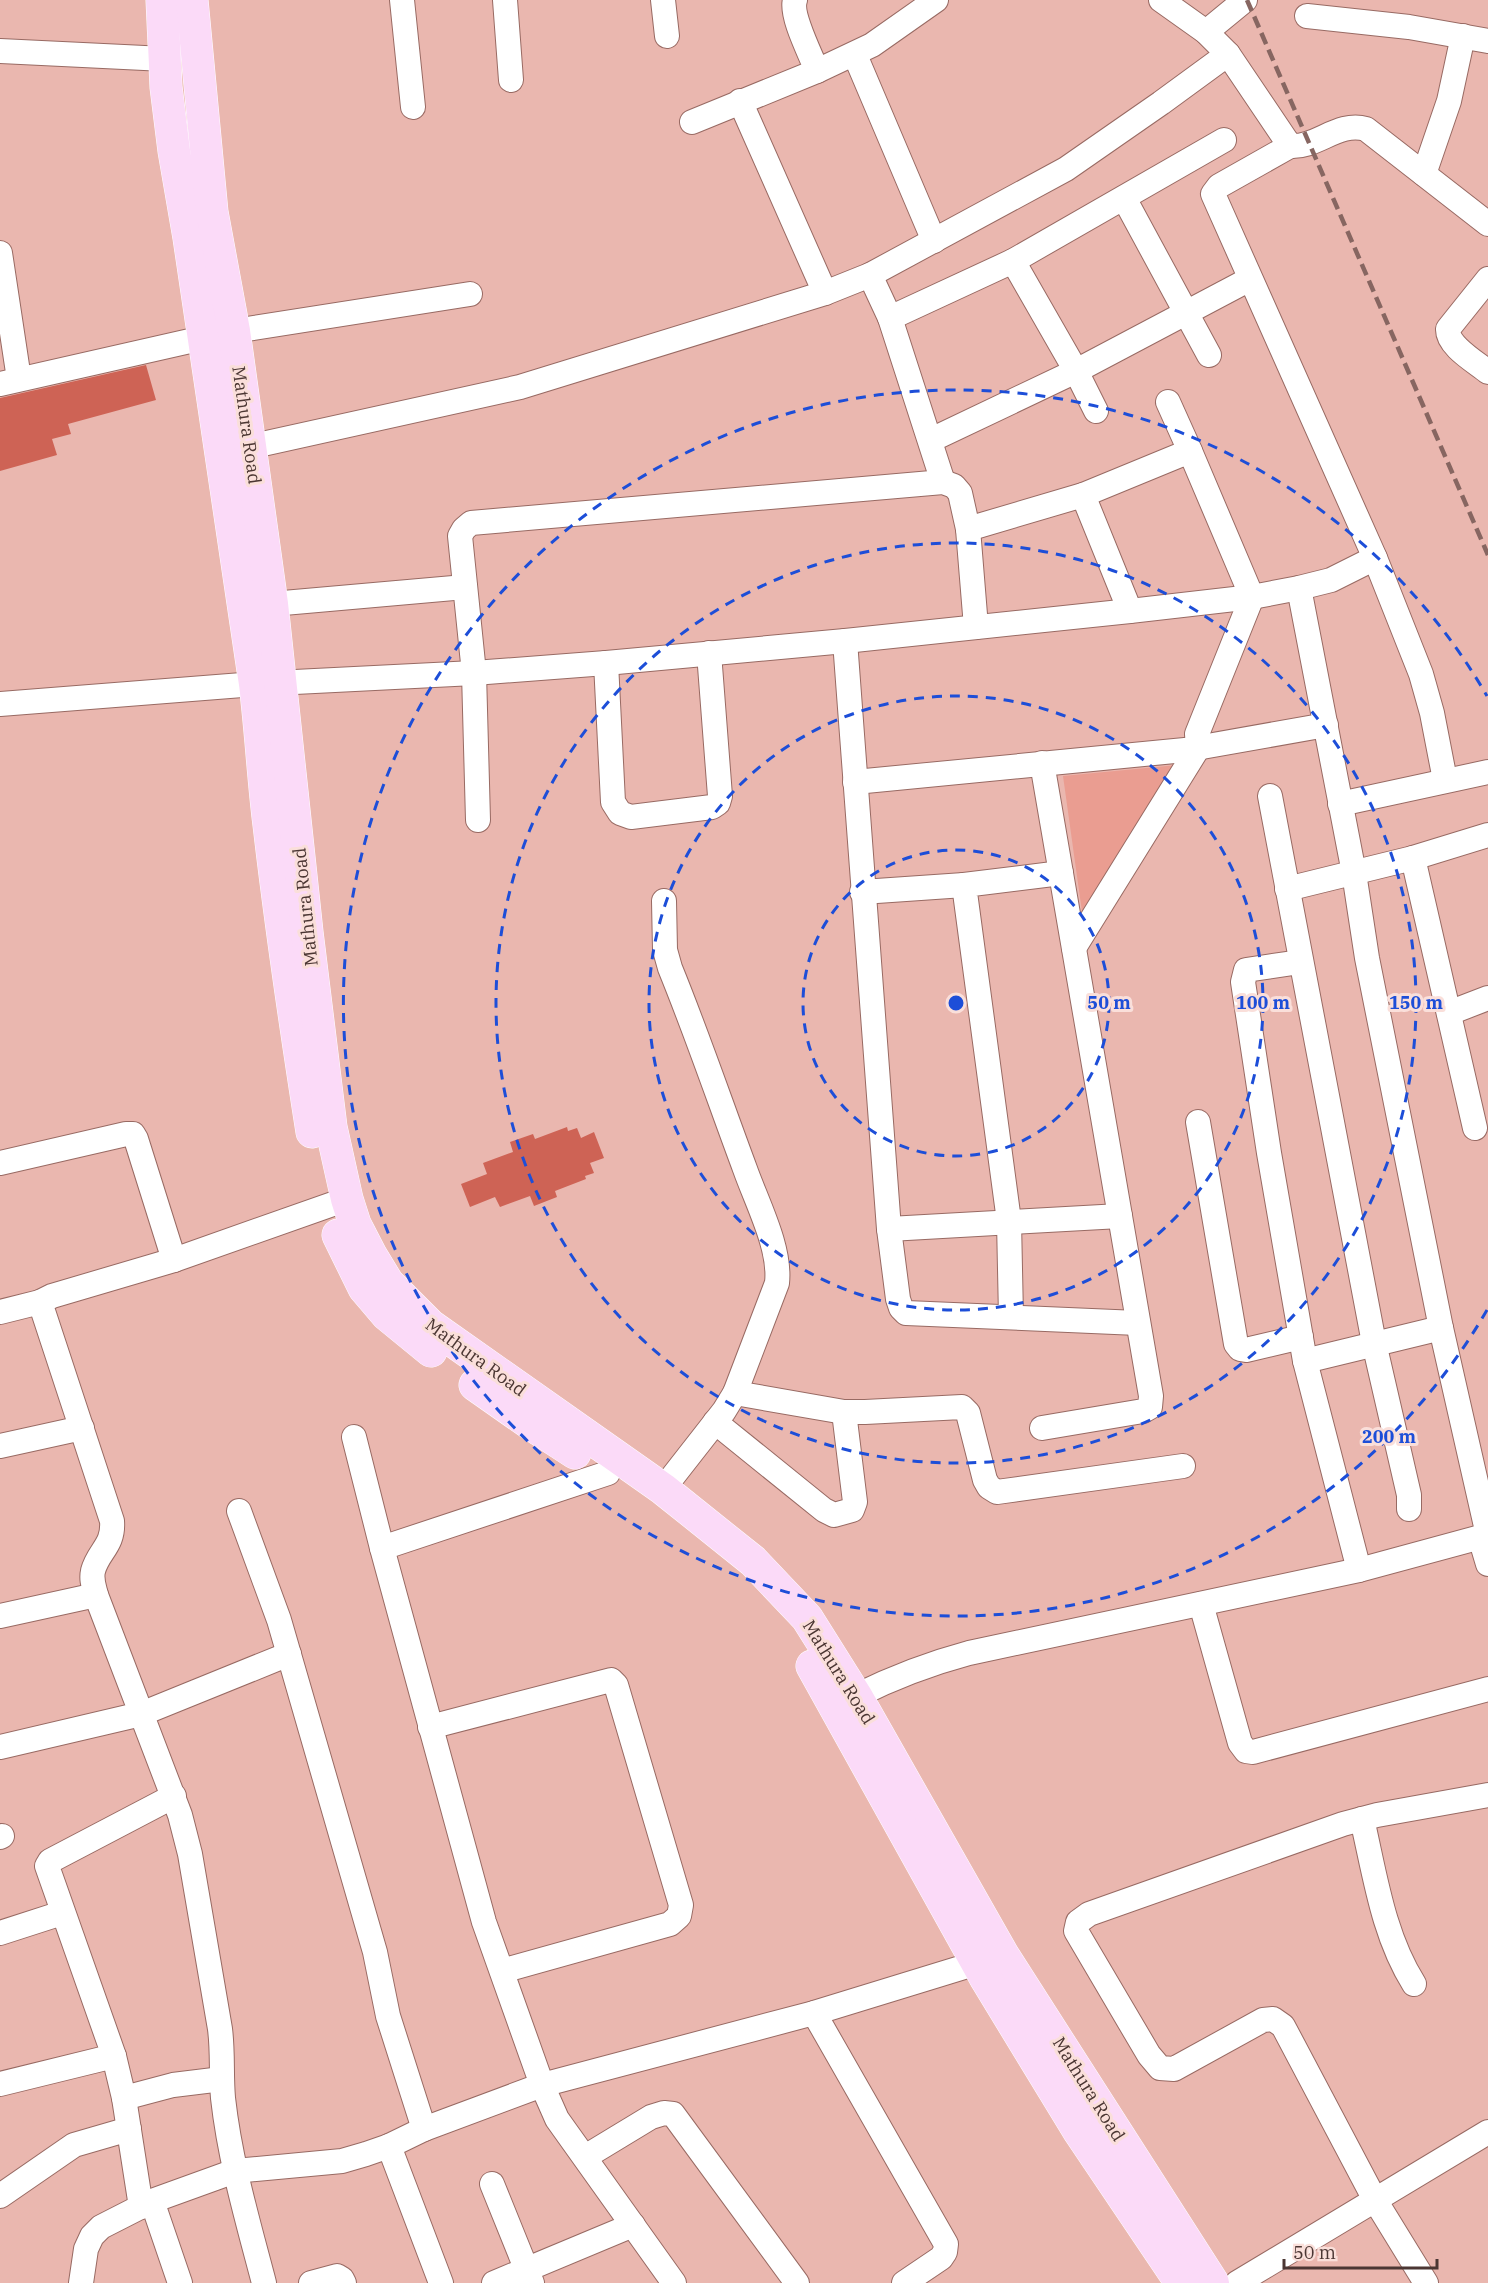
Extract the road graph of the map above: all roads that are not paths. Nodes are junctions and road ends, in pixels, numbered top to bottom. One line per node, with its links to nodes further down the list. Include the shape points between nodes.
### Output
1 (162, 0): 18 (main road, Mathura Road)
2 (192, 0): 39 (main road, Mathura Road, via 212,212)
3 (402, 0): 22 (street)
4 (506, 0): 20 (street)
5 (663, 0): 12 (street)
6 (795, 0): 19 (street, via 795,15)
7 (936, 0): 17 (street)
8 (1161, 0): 11 (street)
9 (1245, 0): 11 (street)
10 (1307, 16): 13 (street)
11 (1206, 32): 16 (street)
12 (667, 36)
13 (1463, 36): 14 (street); 26 (street, via 1449,101)
14 (1488, 41)
15 (0, 51): 18 (street)
16 (1228, 54): 25 (street); 29 (street, via 1066,169)
17 (855, 55): 19 (street); 29 (street)
18 (165, 59): 40 (main road, Mathura Road, via 174,151)
19 (817, 71): 21 (street)
20 (511, 80)
21 (740, 101): 23 (street); 35 (street)
22 (413, 107)
23 (692, 122)
24 (1224, 140): 27 (street)
25 (1290, 146): 26 (street, via 1354,126 1366,129); 33 (street, via 1219,186 1213,194)
26 (1424, 174): 28 (street)
27 (1125, 198): 31 (street); 37 (street)
28 (1488, 224)
29 (934, 241): 32 (street)
30 (0, 253): 44 (street)
31 (1013, 261): 38 (street); 42 (street)
32 (870, 275): 35 (street); 38 (street)
33 (1250, 279): 37 (street); 53 (street)
34 (1488, 279): 43 (street, via 1447,334)
35 (825, 293): 48 (street, via 520,387)
36 (470, 294): 39 (street)
37 (1187, 313): 41 (street); 42 (street)
38 (890, 318): 47 (street)
39 (234, 332): 40 (street); 48 (main road, Mathura Road)
40 (204, 338): 44 (street); 64 (main road, Mathura Road)
41 (1209, 355)
42 (1076, 371): 46 (street); 47 (street)
43 (1488, 372)
44 (10, 382)
45 (1168, 402): 49 (street)
46 (1096, 411)
47 (931, 440): 50 (street)
48 (249, 447): 57 (main road, Mathura Road)
49 (1190, 451): 51 (street); 56 (street)
50 (944, 482): 52 (street, via 960,493); 54 (street, via 471,523 460,536)
51 (1083, 495): 52 (street); 58 (street)
52 (968, 529): 59 (street)
53 (1375, 558): 55 (street, via 1331,580); 70 (street, via 1421,674)
54 (465, 587): 57 (street); 63 (street)
55 (1299, 588): 56 (street); 66 (street)
56 (1252, 597): 58 (street); 67 (street, via 1197,734)
57 (272, 604): 64 (main road, Mathura Road)
58 (1130, 611): 59 (street)
59 (976, 627): 60 (street)
60 (845, 641): 61 (street); 71 (street)
61 (709, 653): 62 (street); 62 (street, via 718,803 631,817 620,813 613,802)
62 (606, 663): 63 (street)
63 (474, 673): 64 (street); 74 (street)
64 (268, 683): 65 (street); 90 (main road, Mathura Road, via 267,813 299,1058 316,1160)
65 (0, 704)
66 (1326, 725): 67 (street); 73 (street)
67 (1198, 747): 68 (street); 83 (street)
68 (1042, 763): 71 (street); 77 (street)
69 (1488, 772): 70 (street)
70 (1445, 780): 73 (street)
71 (855, 782): 81 (street)
72 (1270, 796): 80 (street)
73 (1340, 804): 78 (street)
74 (478, 820)
75 (1488, 835): 76 (street)
76 (1413, 858): 78 (street); 86 (street)
77 (1061, 873): 79 (street); 83 (street)
78 (1354, 873): 80 (street); 99 (street, via 1366,958)
79 (964, 885): 81 (street); 92 (street)
80 (1287, 890): 84 (street)
81 (862, 892): 93 (street)
82 (664, 901): 102 (street, via 665,950 670,968 758,1204 778,1269 777,1283)
83 (1074, 948): 91 (street)
84 (1300, 962): 100 (street); 101 (street, via 1246,970 1243,982)
85 (1488, 998): 86 (street)
86 (1449, 1013): 88 (street)
87 (1198, 1122): 101 (street, via 1236,1344 1246,1350)
88 (1475, 1128)
89 (0, 1163): 94 (street, via 133,1134)
90 (337, 1202): 94 (street); 110 (main road, Mathura Road, via 334,1227 364,1288 387,1315 518,1415); 111 (main road, Mathura Road, via 355,1224 388,1283 430,1325)
91 (1120, 1216): 92 (street); 98 (street)
92 (1010, 1221): 93 (street); 97 (street)
93 (889, 1229): 97 (street, via 898,1299 906,1313)
94 (174, 1260): 95 (street)
95 (40, 1302): 96 (street); 105 (street)
96 (0, 1312)
97 (1011, 1317): 98 (street)
98 (1138, 1323): 106 (street, via 1152,1396 1150,1407)
99 (1441, 1328): 100 (street); 114 (street)
100 (1374, 1343): 101 (street); 112 (street)
101 (1303, 1349): 117 (street)
102 (735, 1393): 103 (street); 104 (street)
103 (844, 1412): 104 (street, via 855,1502 852,1510 834,1515); 109 (street, via 962,1407 968,1413 985,1480 997,1492)
104 (715, 1422): 111 (street)
105 (82, 1428): 108 (street); 118 (street, via 113,1532 93,1569)
106 (1042, 1428)
107 (354, 1437): 115 (street)
108 (0, 1446)
109 (1183, 1466)
110 (608, 1473): 115 (street); 132 (main road, Mathura Road, via 696,1533 743,1574 781,1616 837,1709)
111 (663, 1489): 123 (main road, Mathura Road, via 753,1561 807,1618)
112 (1409, 1509)
113 (239, 1511): 121 (street)
114 (1485, 1536): 116 (street); 117 (street)
115 (382, 1548): 125 (street)
116 (1488, 1564)
117 (1359, 1570): 119 (street)
118 (96, 1595): 120 (street); 124 (street)
119 (1201, 1604): 122 (street, via 1240,1743 1246,1751); 123 (street, via 937,1661)
120 (0, 1616)
121 (289, 1654): 124 (street); 142 (street, via 375,1952 388,2016)
122 (1488, 1689)
123 (856, 1696): 164 (main road, Mathura Road, via 1003,1955)
124 (141, 1714): 126 (street); 128 (street)
125 (430, 1727): 133 (street, via 484,1922); 133 (street, via 611,1680 616,1685 681,1905 679,1916 670,1924)
126 (0, 1747)
127 (1488, 1795): 129 (street)
128 (174, 1796): 130 (street, via 48,1863); 137 (street, via 186,1837 218,2017 223,2047)
129 (1362, 1819): 134 (street, via 1391,1938); 149 (street, via 1089,1914 1078,1922 1076,1931 1149,2055 1160,2067 1174,2069 1263,2020 1273,2019 1282,2026)
130 (62, 1913): 131 (street); 136 (street)
131 (0, 1933)
132 (977, 1963): 135 (street); 163 (main road, Mathura Road, via 1078,2130)
133 (502, 1971): 139 (street)
134 (1414, 1984)
135 (814, 2013): 139 (street); 162 (street, via 946,2244 941,2258)
136 (114, 2056): 138 (street); 140 (street)
137 (222, 2079): 140 (street, via 173,2085); 146 (street)
138 (0, 2084)
139 (542, 2085): 142 (street); 145 (street, via 557,2119)
140 (124, 2098): 141 (street)
141 (129, 2129): 148 (street, via 74,2145); 150 (street)
142 (424, 2129): 144 (street)
143 (1488, 2132): 149 (street)
144 (390, 2146): 146 (street, via 342,2161); 158 (street)
145 (585, 2157): 151 (street); 161 (street, via 651,2117 673,2114)
146 (235, 2171): 150 (street); 155 (street)
147 (492, 2184): 152 (street)
148 (0, 2196)
149 (1375, 2200): 165 (street); 166 (street)
150 (146, 2204): 153 (street, via 101,2226 92,2236); 154 (street)
151 (633, 2225): 152 (street); 160 (street)
152 (529, 2276): 159 (street)
153 (81, 2283)
154 (180, 2283)
155 (264, 2283)
156 (311, 2283): 157 (street, via 337,2276)
157 (344, 2283)
158 (441, 2283)
159 (494, 2283)
160 (674, 2283)
161 (797, 2283)
162 (904, 2283)
163 (1181, 2283)
164 (1214, 2283)
165 (1237, 2283)
166 (1426, 2283)

